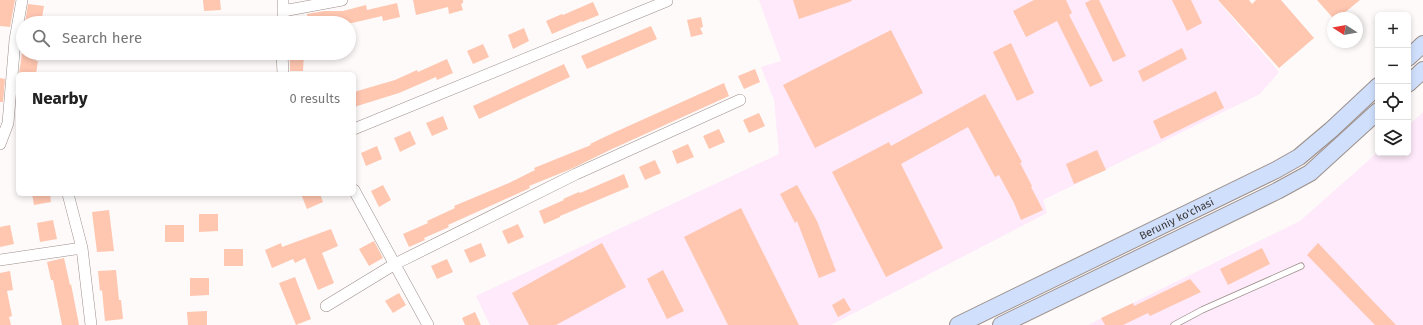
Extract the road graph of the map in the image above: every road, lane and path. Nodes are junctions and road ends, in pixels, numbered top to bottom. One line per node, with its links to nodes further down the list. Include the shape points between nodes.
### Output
1 (22, 0): 5 (street)
2 (342, 0): 4 (street)
3 (667, 0): 16 (street)
4 (283, 6)
5 (19, 16)
6 (16, 30): 17 (street, via 8,123)
7 (1423, 44): 8 (main road)
8 (1411, 55)
9 (282, 60): 11 (street)
10 (1423, 70): 12 (main road)
11 (283, 72)
12 (1411, 81)
13 (1375, 89): 25 (main road, Beruniy ko'chasi, via 1299,157)
14 (740, 100): 22 (street, via 576,174)
15 (1375, 114): 29 (main road, Beruniy ko'chasi, via 1310,173 1278,192)
16 (356, 128)
17 (0, 144)
18 (356, 194): 22 (street)
19 (69, 196): 20 (street)
20 (82, 248): 21 (street); 26 (street)
21 (0, 260)
22 (395, 264): 24 (street); 27 (street)
23 (1300, 266): 30 (lane)
24 (326, 306)
25 (992, 308): 28 (main road, Beruniy ko'chasi); 29 (main road)
26 (91, 325)
27 (428, 325)
28 (958, 325)
29 (1001, 325)
30 (1174, 325)

